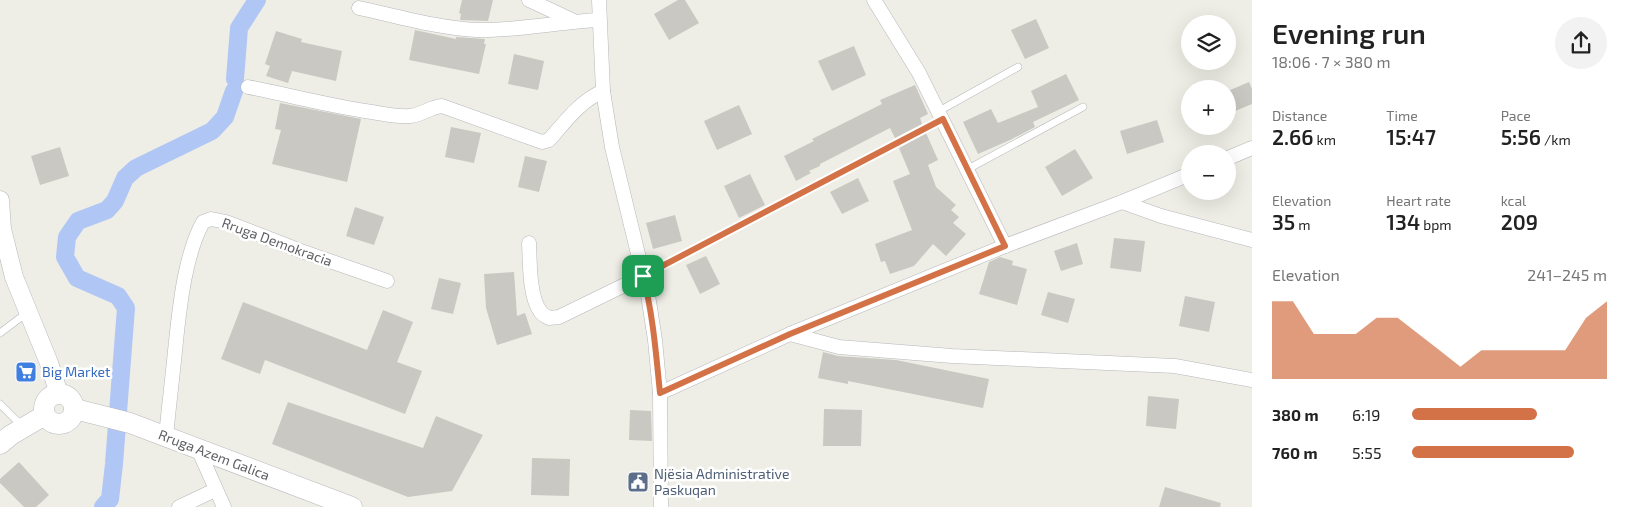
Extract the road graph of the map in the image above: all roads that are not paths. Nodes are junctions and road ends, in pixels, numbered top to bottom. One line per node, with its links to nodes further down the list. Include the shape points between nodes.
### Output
1 (529, 0): 6 (street)
2 (599, 0): 5 (street)
3 (874, 0): 11 (street)
4 (359, 8): 6 (street, via 475,30 516,30)
5 (599, 20): 6 (street); 9 (street)
6 (574, 21)
7 (1018, 66): 11 (lane)
8 (248, 87): 9 (street, via 396,115 409,116 442,106 542,142 549,140 580,105)
9 (603, 91): 21 (street, via 612,147)
10 (1083, 107): 14 (lane)
11 (941, 115): 14 (street); 21 (lane)
12 (1252, 148): 13 (street)
13 (1236, 155)
14 (968, 169): 20 (street)
15 (1181, 178): 17 (street)
16 (0, 200): 23 (street, via 7,252)
17 (1122, 202): 18 (street); 20 (street)
18 (1252, 240)
19 (529, 243): 21 (street, via 536,305 541,314 549,318)
20 (1005, 246): 25 (street)
21 (643, 276): 27 (street, via 655,340)
22 (387, 281): 33 (street, Rruga Demokracia, via 226,222 211,219 203,222 198,230 180,303)
23 (28, 312): 24 (lane); 28 (street)
24 (0, 333)
25 (790, 334): 26 (street, via 840,347 952,356 1175,366); 27 (street)
26 (1252, 380)
27 (660, 393): 40 (street)
28 (59, 394): 30 (main road, via 68,397); 31 (main road, via 46,401)
29 (0, 404): 32 (lane)
30 (75, 409): 31 (main road, via 71,419 62,424 52,423); 33 (main road, Rruga Azem Galica)
31 (45, 415): 32 (main road)
32 (23, 427): 34 (main road)
33 (166, 436): 35 (main road, Rruga Azem Galica)
34 (0, 444)
35 (198, 449): 36 (street); 39 (main road, Rruga Azem Galica)
36 (215, 490): 37 (street); 38 (street)
37 (179, 507)
38 (224, 507)
39 (352, 507)
40 (661, 507)

